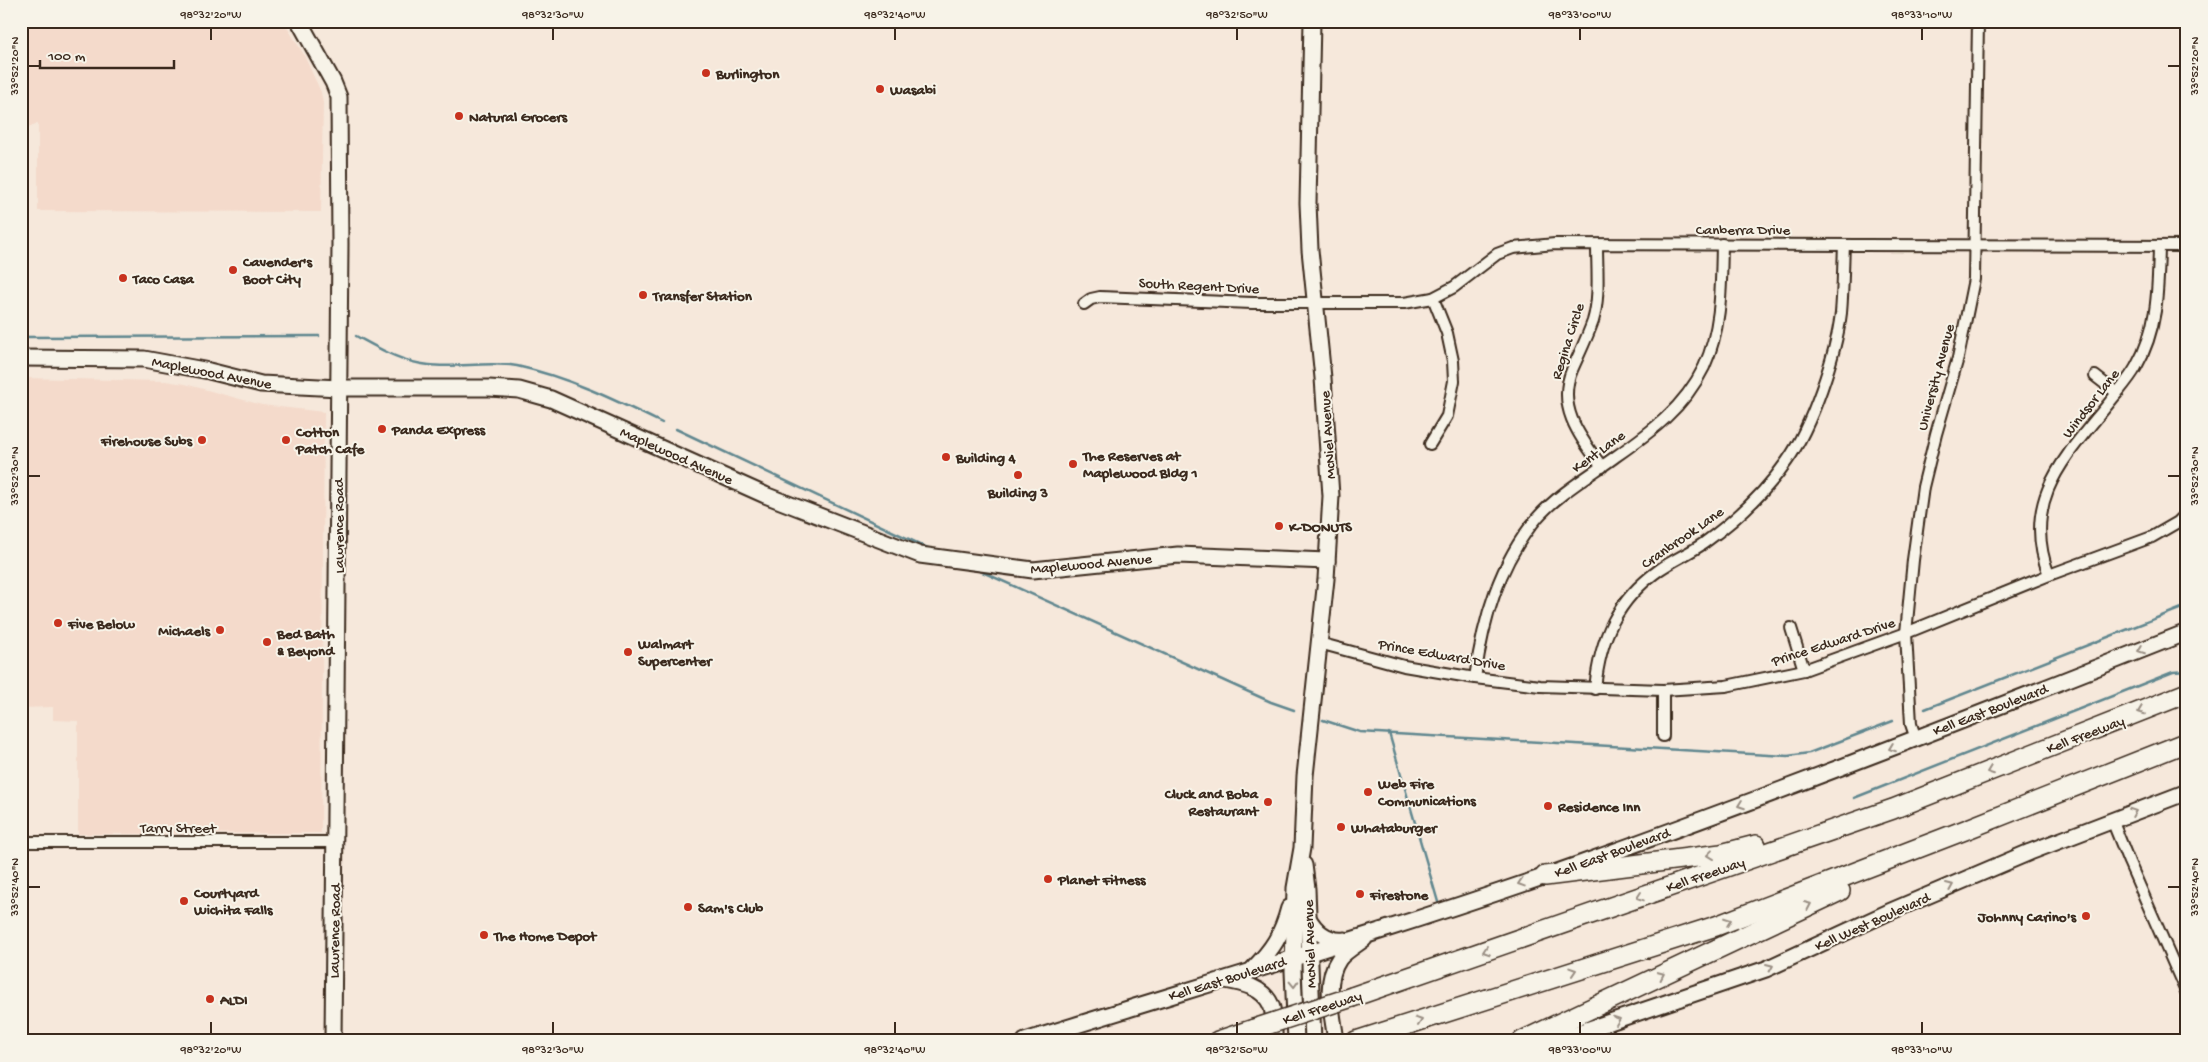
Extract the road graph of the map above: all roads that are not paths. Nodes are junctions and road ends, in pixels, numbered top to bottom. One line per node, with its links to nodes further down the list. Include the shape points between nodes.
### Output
1 (299, 21): 15 (street, Lawrence Road, via 338,96)
2 (1312, 21): 11 (street, McNiel Avenue, via 1308,203)
3 (1978, 21): 5 (street, University Avenue)
4 (1722, 244): 6 (street, Canberra Drive); 7 (street, Canberra Drive); 18 (street, Kent Lane, via 1716,333 1703,368 1679,404 1658,427)
5 (1976, 244): 7 (street, Canberra Drive); 8 (street, Canberra Drive); 24 (street, University Avenue, via 1974,279 1958,358 1923,487)
6 (1598, 245): 10 (street, Canberra Drive, via 1555,244 1513,248 1497,254 1468,278); 18 (street, Regina Circle, via 1593,320 1571,372 1567,410 1576,430)
7 (1844, 245): 28 (street, Cranbrook Lane, via 1841,314 1826,377 1805,431 1788,460 1757,498 1703,543 1637,587 1605,635)
8 (2159, 246): 9 (street, Canberra Drive); 16 (street, Windsor Lane, via 2158,301 2152,335 2136,368)
9 (2187, 246)
10 (1433, 298): 11 (street, Canberra Drive, via 1404,303); 17 (street, via 1447,334 1454,381 1447,416)
11 (1314, 303): 12 (street, South Regent Drive, via 1100,296); 20 (street, McNiel Avenue, via 1331,473)
12 (1084, 304)
13 (21, 358): 15 (street, Maplewood Avenue, via 144,359 260,384)
14 (2096, 376): 16 (street)
15 (339, 388): 20 (street, Maplewood Avenue, via 489,388 519,390 551,399 766,495 920,555 1033,570 1178,555); 41 (street, Lawrence Road)
16 (2117, 393): 21 (street, Windsor Lane, via 2057,469 2043,502 2040,536)
17 (1430, 444)
18 (1602, 467): 27 (street, Kent Lane, via 1538,517 1503,570 1490,606)
19 (2187, 513): 21 (street, Prince Edward Drive, via 2152,537)
20 (1328, 561): 25 (street, McNiel Avenue)
21 (2049, 575): 24 (street, Prince Edward Drive)
22 (1791, 628): 26 (street)
23 (2187, 632): 32 (street, Kell East Boulevard, one-way to 32)
24 (1906, 633): 26 (street, Prince Edward Drive); 32 (street, University Avenue, via 1911,724)
25 (1319, 643): 27 (street, Prince Edward Drive, via 1404,666); 42 (street, McNiel Avenue, via 1305,776)
26 (1804, 670): 29 (street, Prince Edward Drive, via 1726,686)
27 (1475, 678): 28 (street, Prince Edward Drive)
28 (1596, 689): 29 (street, Prince Edward Drive)
29 (1663, 690): 31 (street)
30 (2187, 694): 36 (highway, Kell Freeway, one-way to 36)
31 (1663, 736)
32 (1916, 738): 43 (street, Kell East Boulevard, one-way to 43)
33 (2187, 742): 38 (highway)
34 (2187, 754): 38 (highway, via 2056,805)
35 (2187, 792): 37 (street, Kell West Boulevard, one-way to 35)
36 (1893, 809): 43 (highway, one-way to 43, via 1721,854); 55 (highway, Kell Freeway, one-way to 55, bridge, via 1352,998)
37 (2112, 820): 52 (street); 62 (street, Kell West Boulevard, one-way to 37, via 1766,969 1890,912)
38 (1965, 830): 39 (highway)
39 (1937, 841): 60 (highway, one-way to 39, via 1716,926); 61 (highway, one-way to 39, via 1820,899 1866,881)
40 (21, 842): 41 (street, Tarry Street)
41 (335, 842): 53 (street, Lawrence Road)
42 (1302, 848): 44 (street, McNiel Avenue); 45 (street, McNiel Avenue)
43 (1545, 876): 46 (street, Kell East Boulevard, one-way to 46)
44 (1295, 888): 49 (street, McNiel Avenue); 50 (street, via 1284,926 1270,951)
45 (1308, 918): 47 (street, via 1321,934 1341,941); 48 (street, McNiel Avenue)
46 (1373, 932): 47 (street, Kell East Boulevard); 59 (street, via 1340,958 1332,976 1330,992)
47 (1352, 939): 48 (street, Kell East Boulevard)
48 (1310, 953): 49 (street, Kell East Boulevard); 58 (street, McNiel Avenue)
49 (1294, 958): 50 (street, Kell East Boulevard); 57 (street, McNiel Avenue, one-way to 57)
50 (1251, 971): 51 (street, Kell East Boulevard)
51 (1222, 980): 54 (street, Kell East Boulevard); 56 (street, via 1243,983 1262,994 1272,1006)
52 (2186, 989)
53 (333, 1041)
54 (1025, 1041)
55 (1218, 1041)
56 (1274, 1041)
57 (1296, 1041)
58 (1313, 1041)
59 (1336, 1041)
60 (1356, 1041)
61 (1522, 1041)
62 (1554, 1041)

